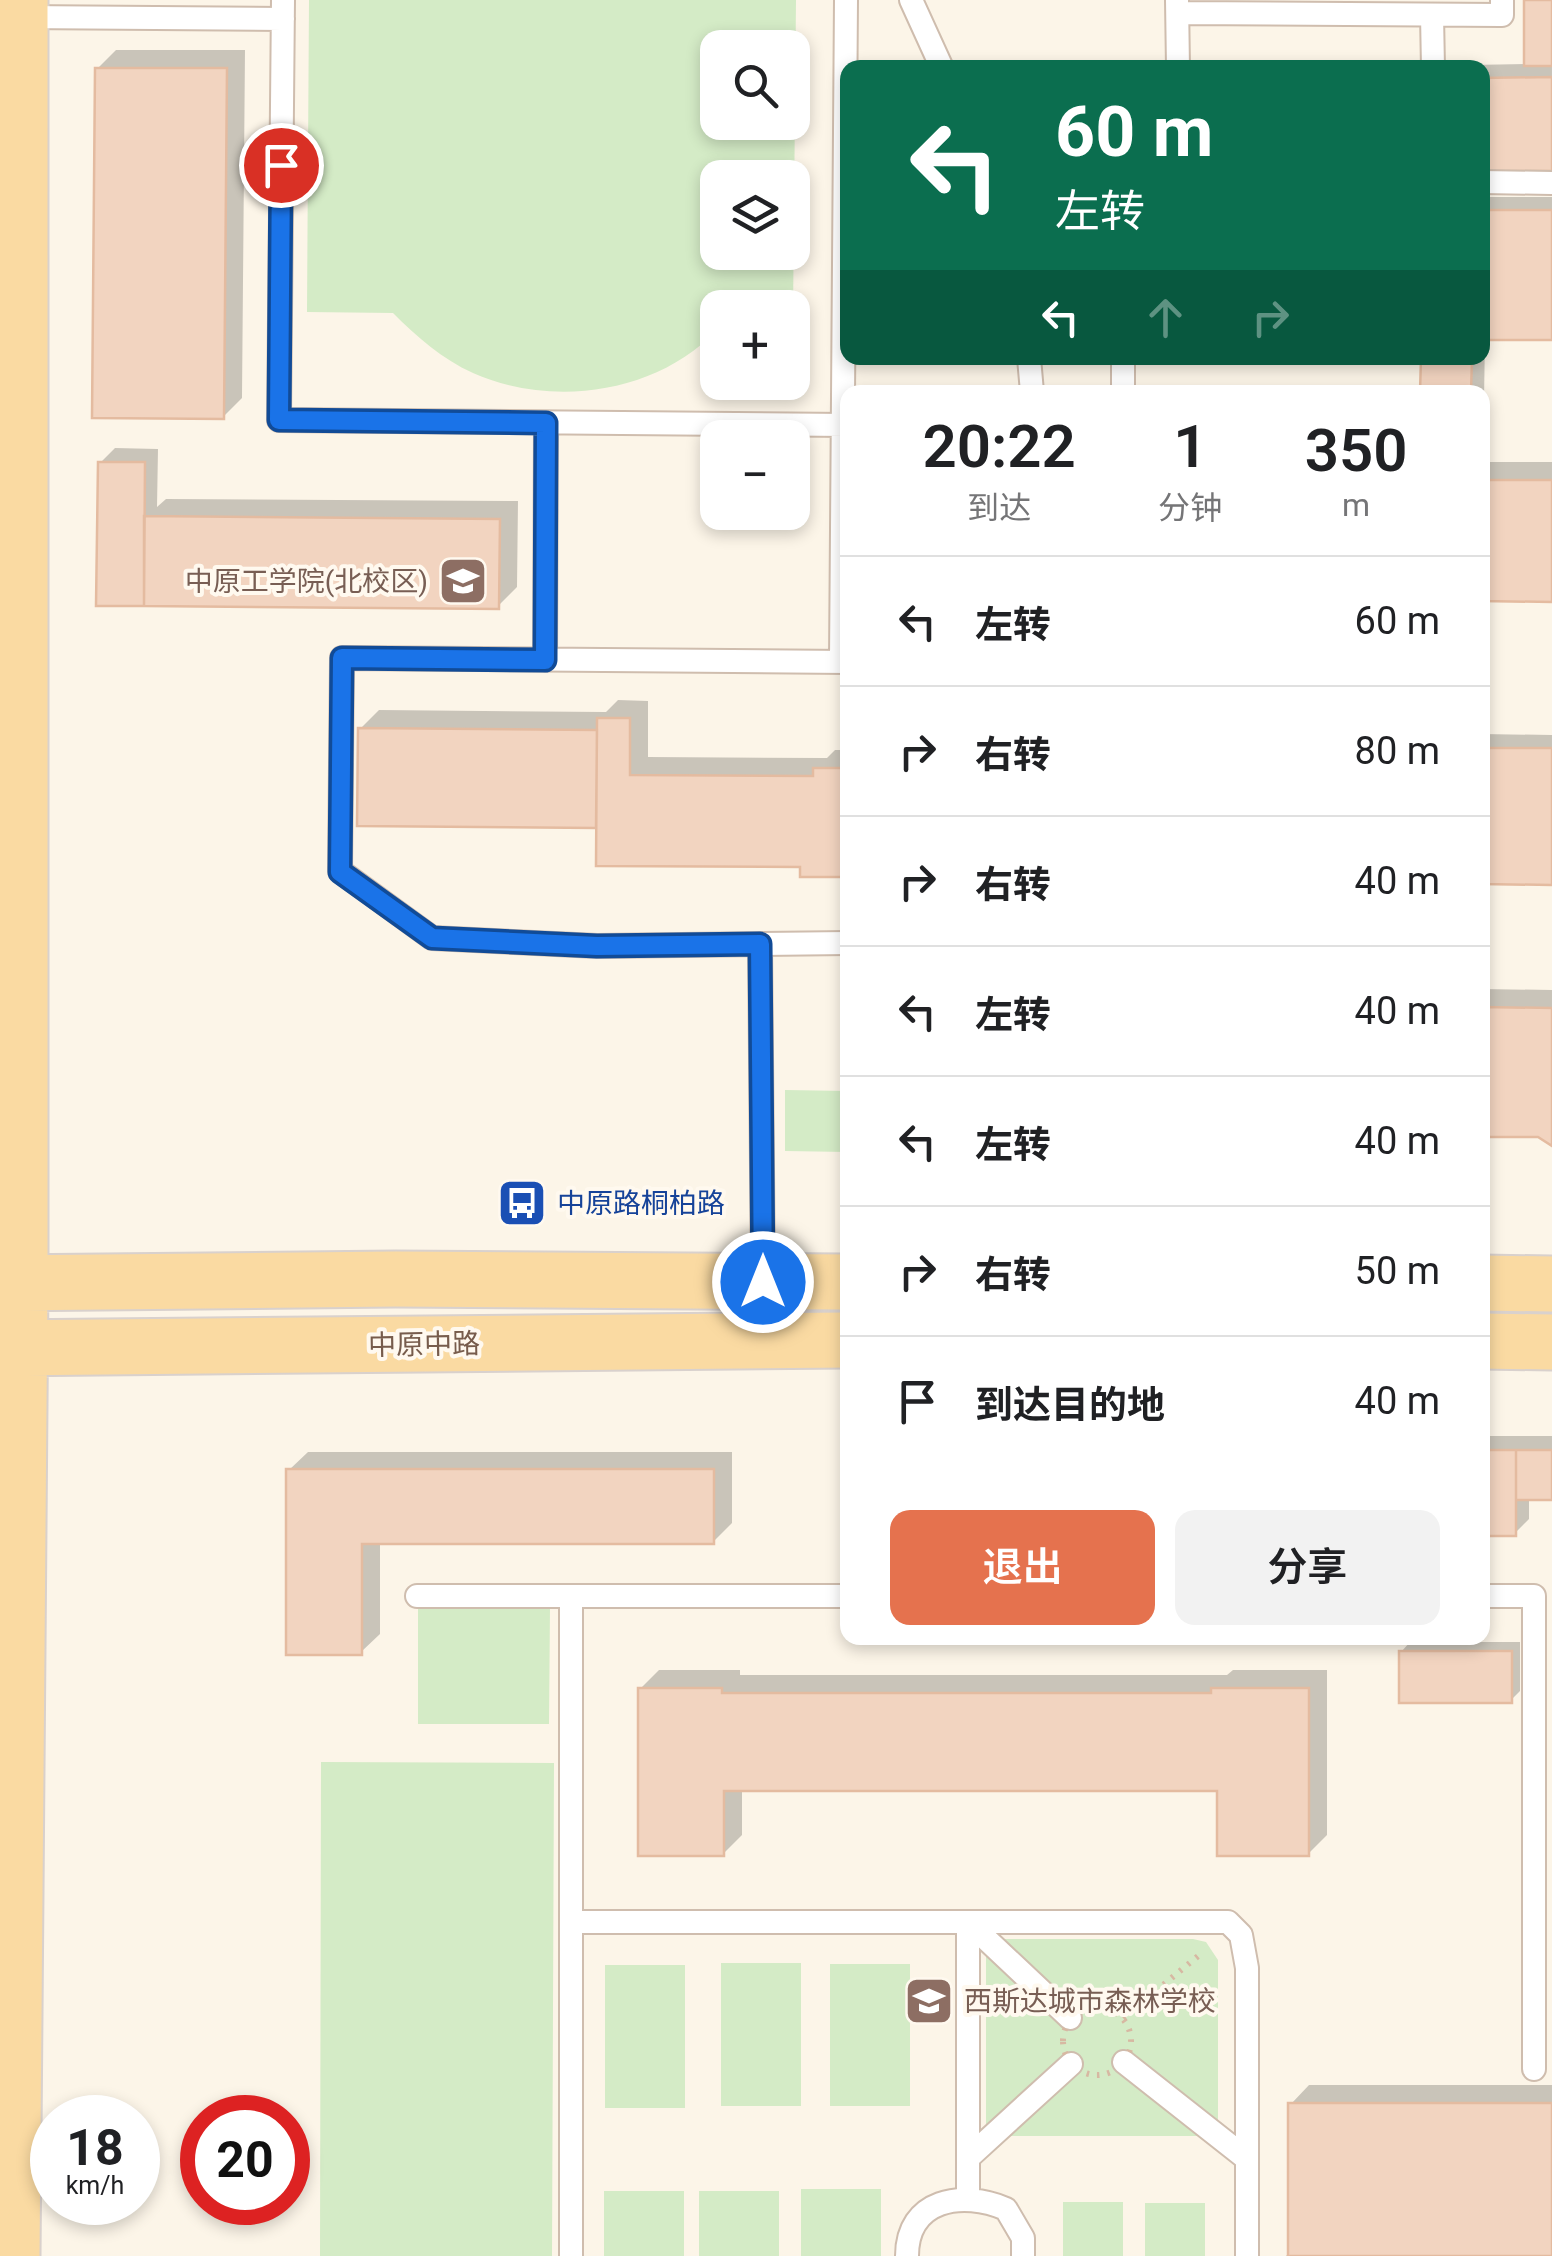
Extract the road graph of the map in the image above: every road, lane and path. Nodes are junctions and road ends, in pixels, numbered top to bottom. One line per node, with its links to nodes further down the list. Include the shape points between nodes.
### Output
1 (846, 0): 8 (lane)
2 (911, 0): 9 (lane)
3 (1502, 0): 7 (lane, via 1502,15)
4 (1178, 6): 7 (lane); 10 (lane)
5 (20, 8): 6 (lane); 22 (main road)
6 (283, 10): 14 (lane, via 279,420)
7 (1432, 15): 11 (lane)
8 (846, 60)
9 (938, 60)
10 (1178, 60)
11 (1433, 60)
12 (1490, 182): 13 (lane)
13 (1552, 184)
14 (546, 423): 15 (lane); 16 (lane)
15 (840, 425)
16 (545, 660): 17 (lane); 19 (lane, via 342,658 340,872 432,938)
17 (840, 662)
18 (840, 943): 19 (lane)
19 (760, 944): 20 (lane)
20 (763, 1282): 21 (main road); 22 (main road)
21 (840, 1282)
22 (10, 1283): 28 (main road)
23 (1490, 1284): 24 (main road)
24 (1552, 1284)
25 (840, 1340): 28 (main road, 中原中路)
26 (1490, 1342): 27 (main road)
27 (1552, 1342)
28 (10, 1348): 44 (main road)
29 (417, 1596): 30 (lane)
30 (572, 1596): 31 (lane); 33 (lane)
31 (840, 1596)
32 (1490, 1596): 40 (lane, via 1534,1596)
33 (572, 1922): 34 (lane); 45 (lane)
34 (968, 1922): 35 (lane, via 1228,1922); 36 (lane); 41 (lane)
35 (1233, 1928): 37 (path); 42 (lane, via 1241,1936 1246,1968)
36 (1070, 2018): 37 (path, via 1096,2006); 39 (path, via 1062,2046)
37 (1124, 2018): 38 (path, via 1132,2038)
38 (1124, 2062): 39 (path, via 1104,2075); 42 (lane)
39 (1071, 2064): 41 (lane)
40 (1534, 2070)
41 (968, 2158): 43 (lane)
42 (1246, 2159): 48 (lane)
43 (968, 2200): 46 (lane, via 942,2202 922,2214 906,2238); 47 (lane, via 1006,2209 1024,2238)
44 (12, 2256)
45 (572, 2256)
46 (906, 2256)
47 (1024, 2256)
48 (1246, 2256)

